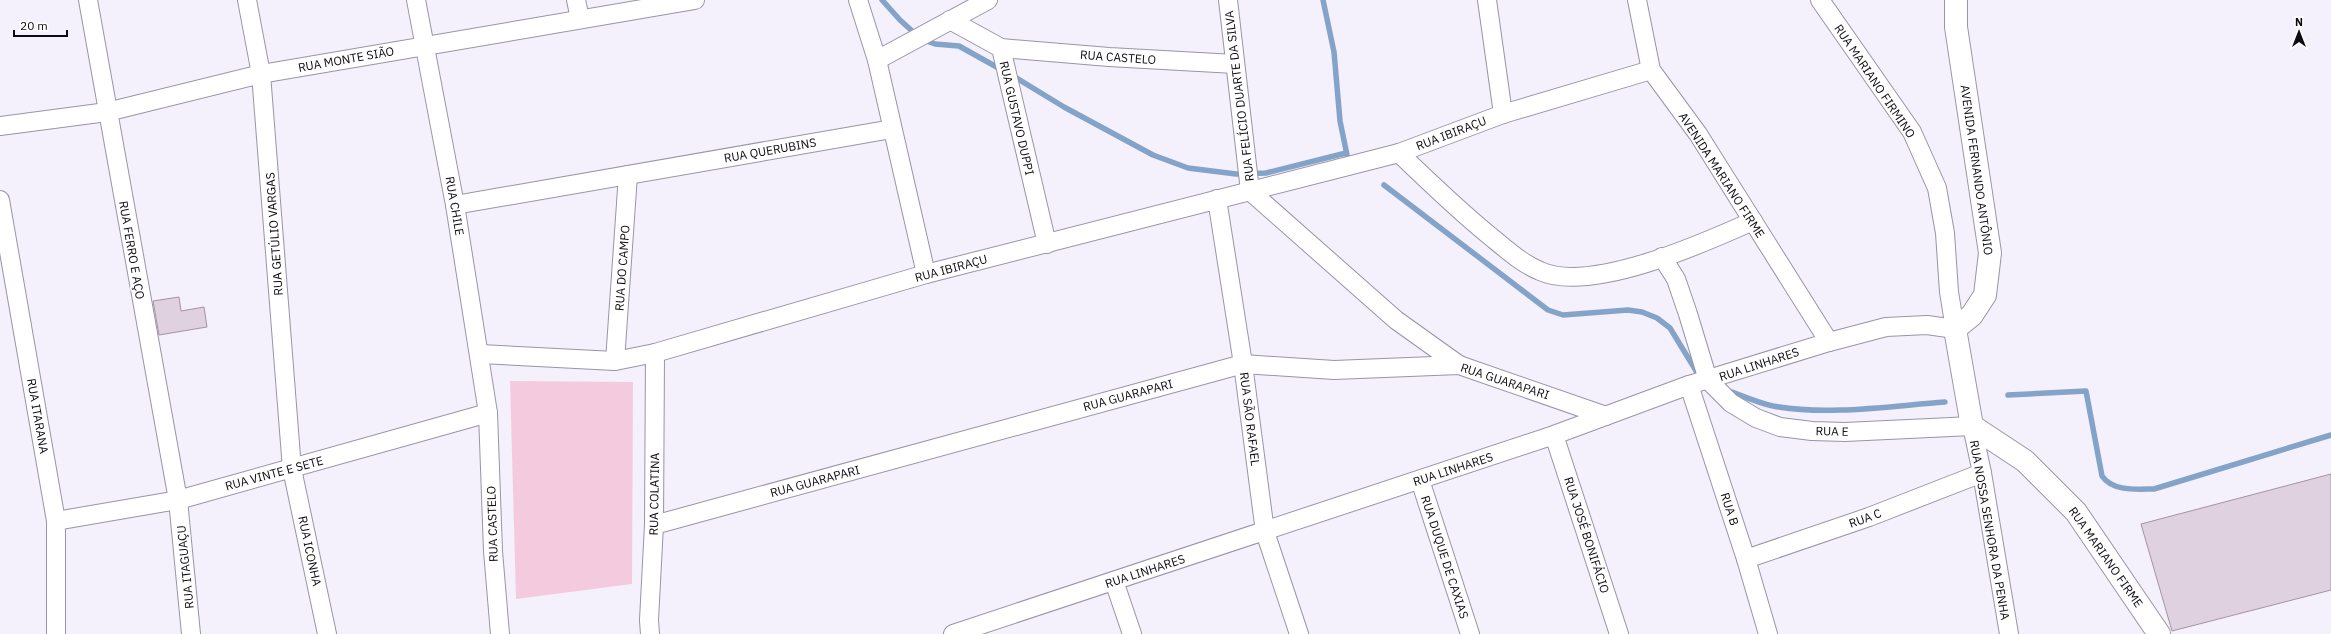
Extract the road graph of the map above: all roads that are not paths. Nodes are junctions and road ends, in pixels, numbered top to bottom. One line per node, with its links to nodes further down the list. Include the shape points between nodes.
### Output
1 (88, 0): 21 (street, RUA FERRO E AÇO)
2 (247, 0): 20 (street, RUA GETÚLIO VARGAS)
3 (416, 0): 15 (street, RUA CHILE)
4 (576, 0): 13 (street)
5 (695, 0): 13 (street, RUA MONTE SIÃO)
6 (858, 0): 17 (street)
7 (988, 0): 14 (street)
8 (1228, 0): 18 (street, RUA FELÍCIO DUARTE DA SILVA)
9 (1487, 0): 22 (street)
10 (1637, 0): 19 (street, AVENIDA MARIANO FIRME)
11 (1821, 0): 35 (street, RUA MARIANO FIRMINO, via 1912,132 1937,188)
12 (1956, 0): 35 (street, AVENIDA FERNANDO ANTÔNIO, via 1956,27 1990,253 1985,295 1972,315)
13 (580, 20): 15 (street, RUA MONTE SIÃO)
14 (950, 20): 16 (street, RUA GUSTAVO DUPPI); 17 (street)
15 (426, 45): 20 (street, RUA MONTE SIÃO); 30 (street, RUA CHILE)
16 (1001, 48): 18 (street, RUA CASTELO); 32 (street, RUA GUSTAVO DUPPI)
17 (877, 60): 24 (street)
18 (1235, 64): 27 (street, RUA FELÍCIO DUARTE DA SILVA)
19 (1651, 70): 22 (street, RUA IBIRAÇU); 31 (street, AVENIDA MARIANO FIRME, via 1698,134)
20 (261, 74): 21 (street, RUA MONTE SIÃO); 48 (street, RUA GETÚLIO VARGAS)
21 (107, 112): 23 (street, RUA MONTE SIÃO); 51 (street, RUA FERRO E AÇO)
22 (1503, 114): 25 (street, RUA IBIRAÇU)
23 (0, 126)
24 (892, 129): 26 (street, RUA QUERUBINS); 34 (street)
25 (1399, 153): 27 (street, RUA IBIRAÇU); 33 (street, via 1452,204 1512,254 1540,271 1562,277 1582,277)
26 (628, 175): 30 (street, RUA QUERUBINS); 39 (street, RUA DO CAMPO)
27 (1250, 191): 28 (street, RUA IBIRAÇU); 41 (street, via 1396,320)
28 (1217, 199): 32 (street, RUA IBIRAÇU); 40 (street, RUA SÃO RAFAEL)
29 (0, 200): 52 (street, RUA ITARANA)
30 (455, 205): 38 (street, RUA CHILE)
31 (1753, 221): 33 (street); 36 (street, AVENIDA MARIANO FIRME)
32 (1047, 244): 34 (street, RUA IBIRAÇU)
33 (1662, 257): 42 (street, via 1676,279)
34 (926, 274): 37 (street, RUA IBIRAÇU)
35 (1955, 329): 36 (street, RUA LINHARES, via 1926,325 1886,327); 46 (street)
36 (1829, 342): 42 (street, RUA LINHARES)
37 (655, 353): 39 (street); 53 (street, RUA COLATINA)
38 (480, 354): 39 (street); 44 (street, RUA CHILE)
39 (615, 362)
40 (1243, 364): 41 (street, RUA GUARAPARI, via 1334,370); 53 (street, RUA GUARAPARI); 54 (street, RUA SÃO RAFAEL)
41 (1459, 365): 45 (street, RUA GUARAPARI)
42 (1708, 380): 43 (street, RUA LINHARES); 46 (street, RUA E, via 1731,403 1756,418 1780,427 1846,432)
43 (1689, 385): 45 (street, RUA LINHARES); 55 (street, RUA B)
44 (488, 413): 48 (street, RUA VINTE E SETE); 61 (street, RUA CASTELO, via 493,551)
45 (1606, 416): 47 (street, RUA LINHARES)
46 (1972, 426): 49 (street, RUA NOSSA SENHORA DA PENHA); 69 (street, RUA MARIANO FIRME, via 2025,462 2076,512)
47 (1554, 435): 50 (street, RUA LINHARES); 66 (street, RUA JOSÉ BONIFÁCIO)
48 (292, 468): 51 (street, RUA VINTE E SETE); 60 (street, RUA ICONHA)
49 (1982, 473): 55 (street, RUA C, via 1869,517); 68 (street, RUA NOSSA SENHORA DA PENHA)
50 (1420, 480): 54 (street, RUA LINHARES); 65 (street, RUA DUQUE DE CAXIAS)
51 (178, 500): 52 (street, RUA VINTE E SETE); 59 (street, RUA ITAGUAÇU)
52 (56, 521): 58 (street, RUA ITARANA)
53 (654, 524): 62 (street, RUA COLATINA)
54 (1265, 532): 56 (street, RUA LINHARES); 64 (street, RUA SÃO RAFAEL)
55 (1746, 559): 67 (street, RUA B)
56 (1114, 581): 57 (street, RUA LINHARES); 63 (street)
57 (962, 633)
58 (56, 634)
59 (191, 634)
60 (327, 634)
61 (500, 634)
62 (650, 634)
63 (1132, 634)
64 (1299, 634)
65 (1470, 634)
66 (1619, 634)
67 (1768, 634)
68 (2009, 634)
69 (2158, 634)

